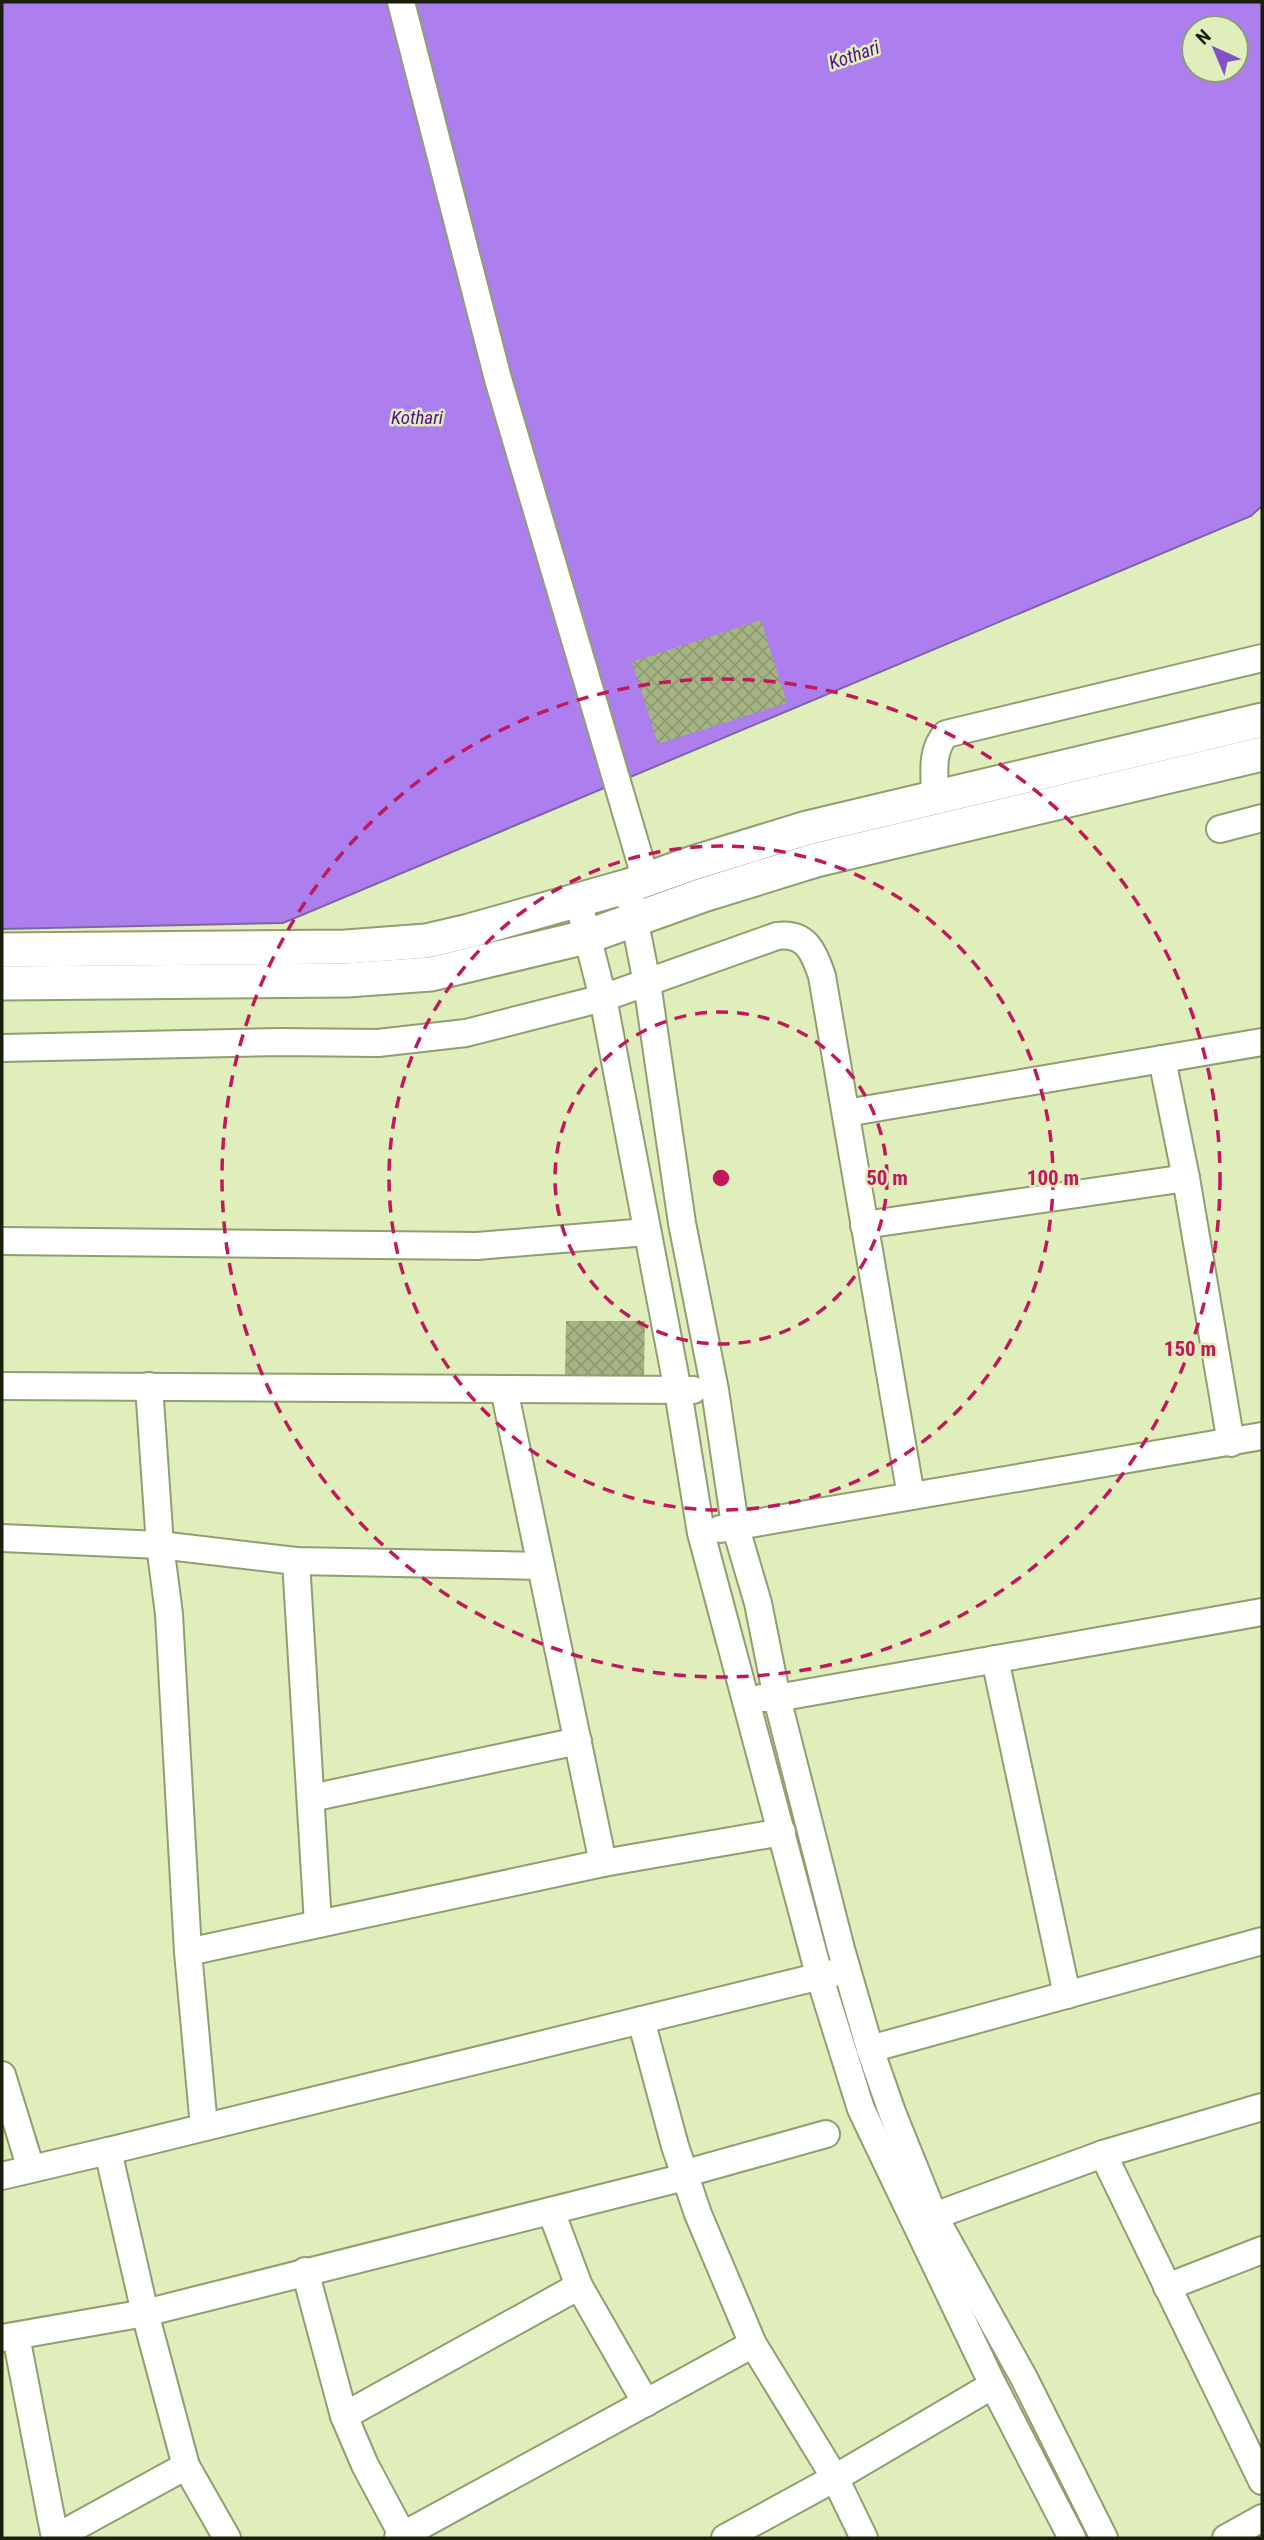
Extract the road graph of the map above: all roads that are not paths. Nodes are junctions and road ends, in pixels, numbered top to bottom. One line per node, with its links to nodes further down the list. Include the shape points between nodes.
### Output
1 (401, 2): 8 (street, via 498,379)
2 (1262, 659): 5 (street, via 946,734 934,755)
3 (1262, 720): 5 (main road)
4 (1262, 754): 10 (main road, via 816,860)
5 (935, 797): 8 (main road, via 807,828)
6 (1262, 818): 7 (street)
7 (1220, 828)
8 (637, 883): 9 (main road); 10 (street)
9 (578, 900): 11 (street); 12 (main road, via 426,941 346,947)
10 (636, 921): 11 (main road); 14 (street)
11 (586, 937): 13 (main road, via 419,975 322,981); 15 (street)
12 (2, 950)
13 (2, 983)
14 (647, 983): 15 (street); 19 (street, via 777,936 797,937 812,950 822,976); 27 (street, via 682,1223)
15 (603, 998): 17 (street, via 466,1033 378,1043); 22 (street)
16 (1262, 1042): 18 (street)
17 (2, 1048)
18 (1162, 1059): 19 (street); 20 (street)
19 (846, 1113): 21 (street)
20 (1186, 1178): 21 (street); 30 (street)
21 (864, 1225): 31 (street)
22 (647, 1232): 23 (street, via 477,1246); 28 (street)
23 (2, 1241)
24 (2, 1386): 25 (street)
25 (149, 1386): 26 (street); 35 (street)
26 (504, 1389): 28 (street); 37 (street)
27 (715, 1390): 28 (street); 32 (street)
28 (678, 1391): 33 (street)
29 (1262, 1436): 30 (street)
30 (1231, 1443): 31 (street)
31 (911, 1496): 32 (street)
32 (735, 1525): 33 (street); 40 (street, via 758,1603)
33 (701, 1533): 41 (street)
34 (2, 1538): 35 (street)
35 (160, 1545): 36 (street); 48 (street, via 169,1614)
36 (296, 1561): 37 (street); 43 (street)
37 (541, 1566): 42 (street)
38 (1262, 1612): 39 (street)
39 (995, 1659): 40 (street); 51 (street)
40 (777, 1698): 41 (street); 49 (street)
41 (745, 1699): 44 (street)
42 (578, 1741): 43 (street); 45 (street)
43 (311, 1798): 46 (street)
44 (782, 1832): 45 (street); 50 (street)
45 (603, 1863): 46 (street)
46 (318, 1924): 48 (street)
47 (1262, 1941): 51 (street)
48 (188, 1952): 56 (street)
49 (847, 1970): 50 (street); 53 (street)
50 (820, 1978): 52 (street); 72 (street, via 861,2109)
51 (1067, 1995): 53 (street)
52 (640, 2020): 56 (street); 62 (street)
53 (870, 2049): 64 (street)
54 (2, 2075): 60 (street)
55 (1262, 2107): 59 (street)
56 (204, 2127): 58 (street)
57 (826, 2134): 62 (street)
58 (108, 2151): 60 (street); 69 (street)
59 (1103, 2154): 64 (street); 68 (street)
60 (30, 2169): 61 (street)
61 (2, 2176)
62 (685, 2177): 63 (street); 71 (street)
63 (551, 2211): 66 (street); 67 (street)
64 (934, 2216): 85 (street, via 1024,2378)
65 (1262, 2250): 68 (street)
66 (305, 2271): 69 (street); 74 (street)
67 (579, 2286): 73 (street); 74 (street)
68 (1167, 2287): 77 (street)
69 (145, 2313): 70 (street); 75 (street)
70 (9, 2337): 80 (street)
71 (753, 2344): 73 (street); 76 (street)
72 (993, 2385): 76 (street); 84 (street)
73 (646, 2403): 79 (street)
74 (344, 2416): 79 (street)
75 (186, 2466): 80 (street); 81 (street)
76 (835, 2478): 82 (street); 83 (street)
77 (1262, 2481)
78 (1262, 2518): 86 (street)
79 (401, 2537)
80 (55, 2538)
81 (227, 2538)
82 (725, 2538)
83 (864, 2538)
84 (1072, 2538)
85 (1104, 2538)
86 (1226, 2538)

